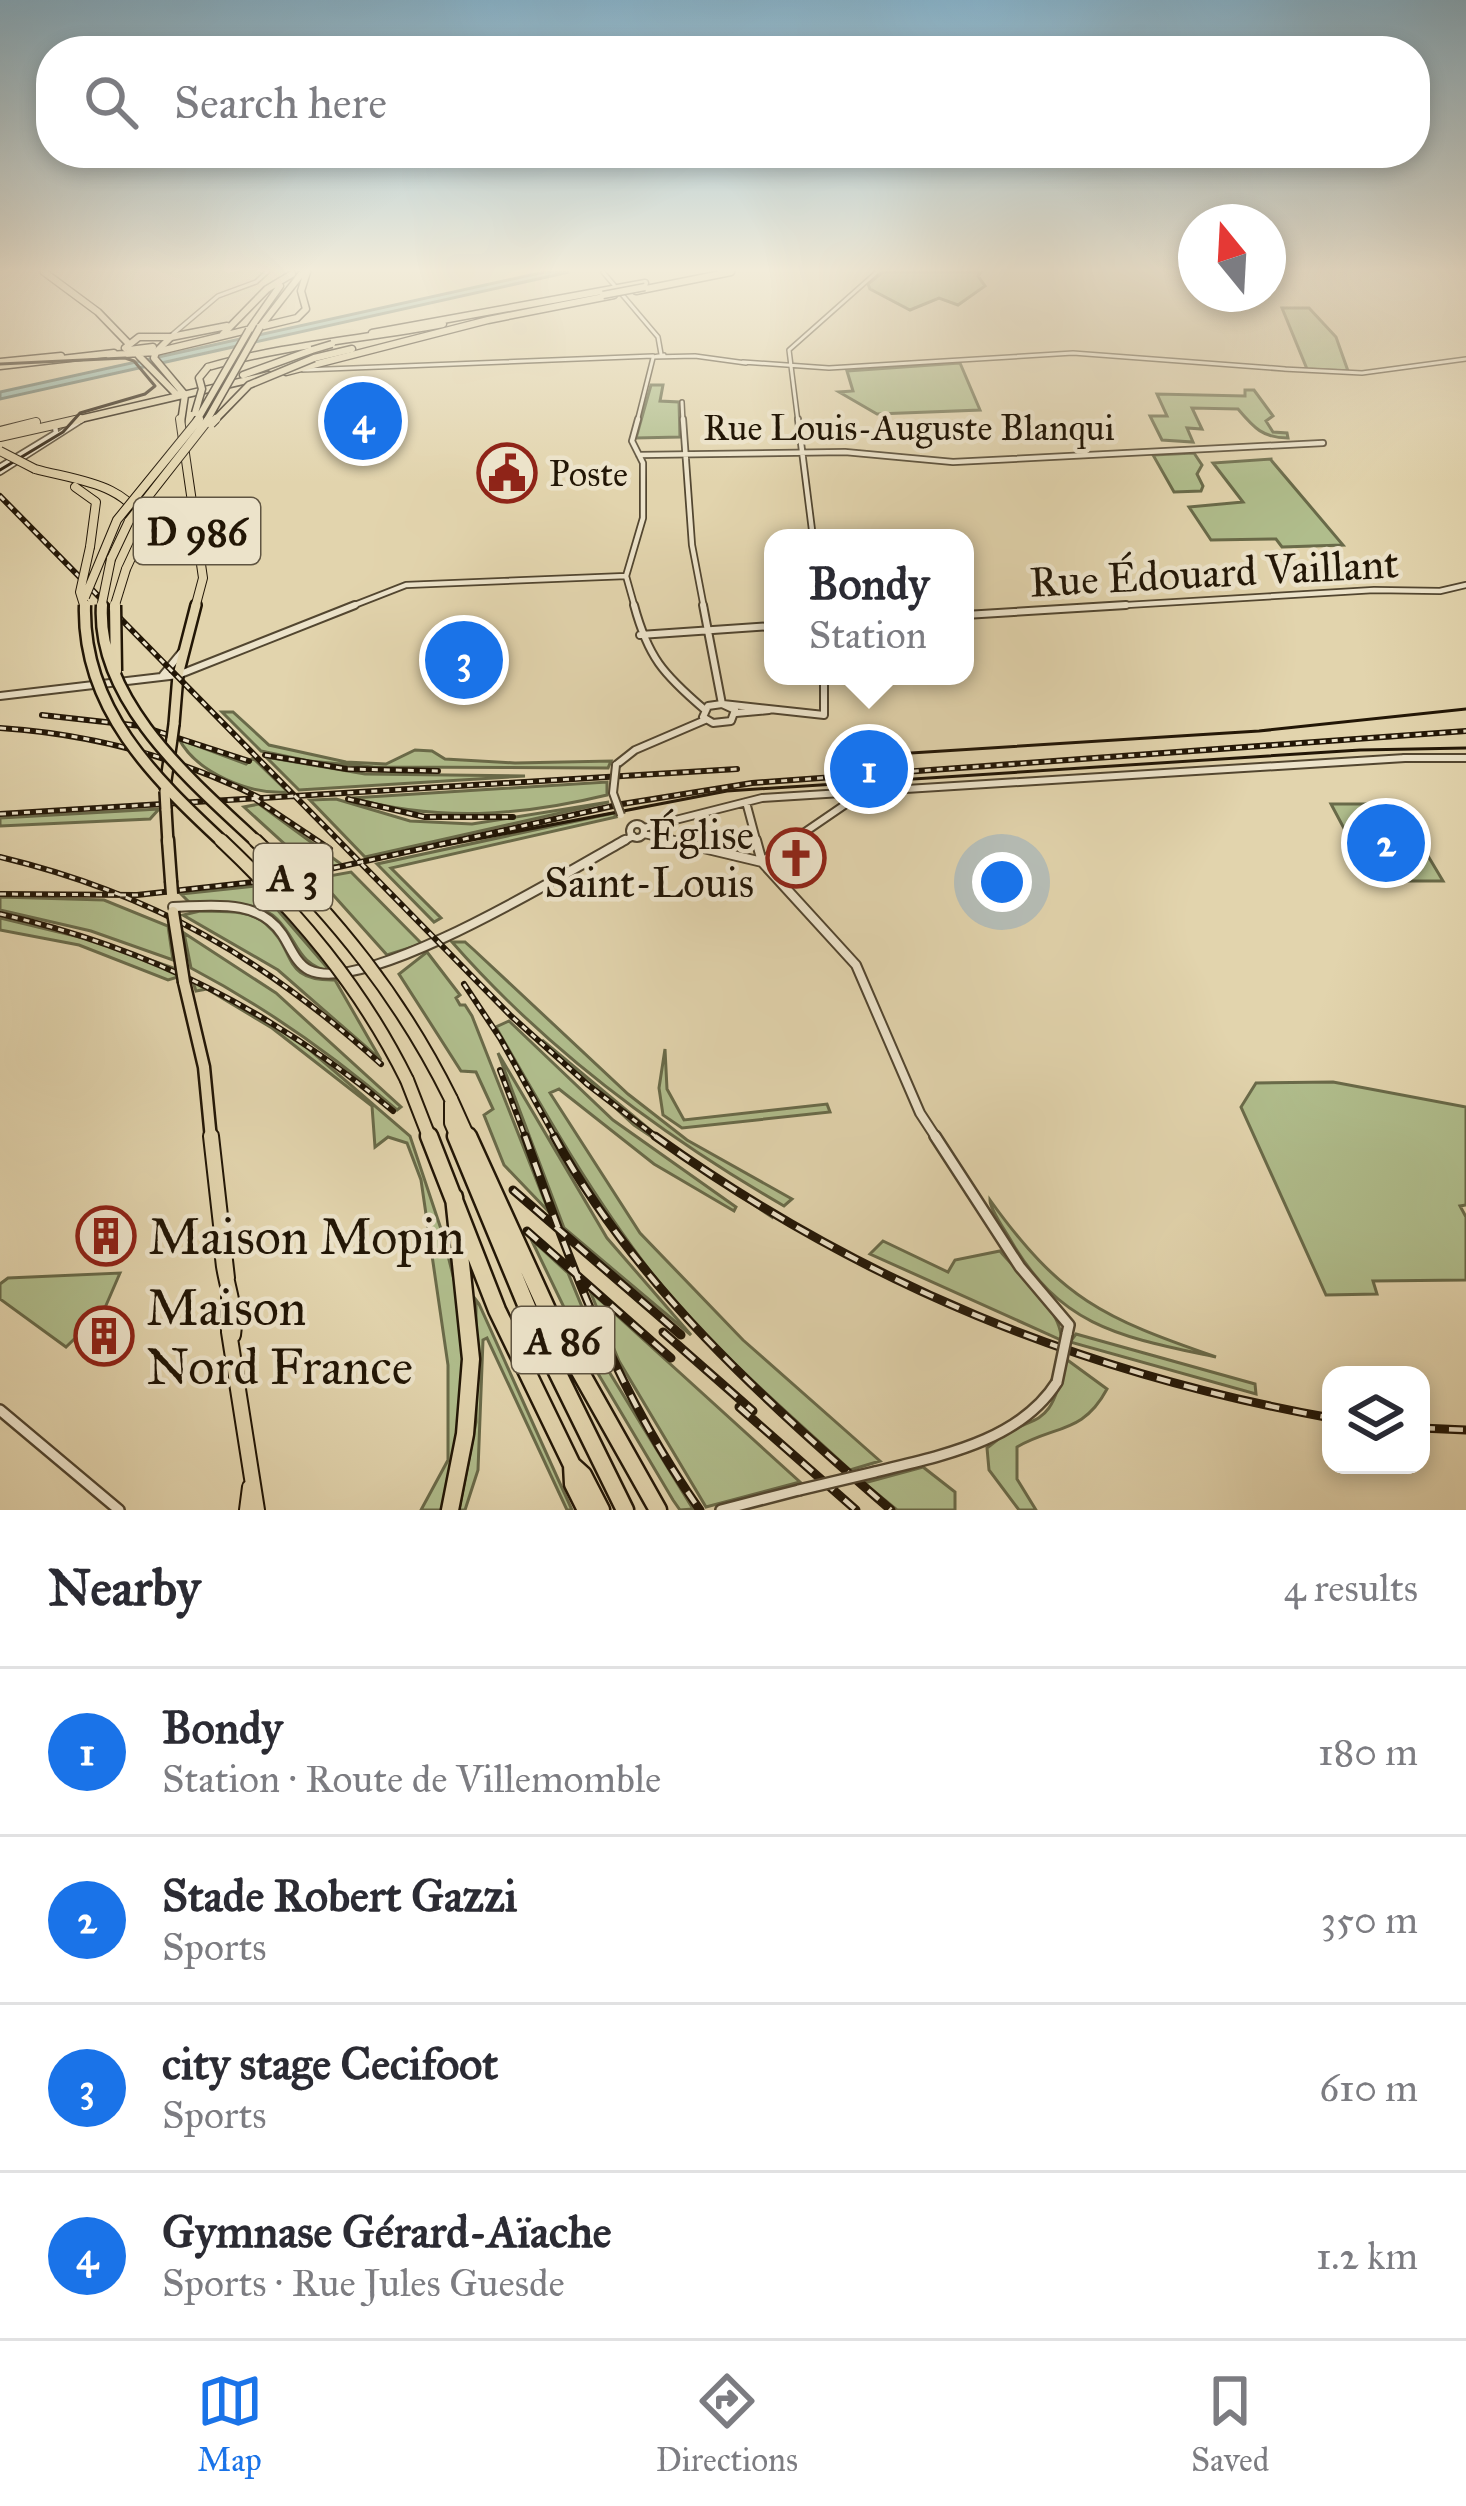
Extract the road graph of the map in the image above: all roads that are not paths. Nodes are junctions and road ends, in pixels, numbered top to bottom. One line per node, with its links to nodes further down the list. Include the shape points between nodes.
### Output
1 (125, 342): 15 (main road)
2 (133, 342): 15 (main road)
3 (154, 342): 14 (main road)
4 (165, 342): 14 (street)
5 (176, 342): 14 (highway)
6 (177, 342): 14 (highway)
7 (242, 342): 29 (highway, A 3, bridge)
8 (252, 342): 29 (highway, A 3, bridge)
9 (340, 342): 20 (main road, bridge)
10 (347, 342): 29 (highway, bridge, via 208,367 199,378)
11 (392, 342): 20 (highway)
12 (657, 342): 17 (street)
13 (795, 342): 22 (street)
14 (162, 345): 15 (highway); 24 (main road, D 986, via 163,368)
15 (129, 350): 21 (main road); 24 (main road, D 986)
16 (114, 352): 21 (highway)
17 (659, 356): 20 (street, via 356,368); 22 (street); 35 (street, via 634,430)
18 (290, 358): 20 (main road); 20 (main road, via 288,365); 23 (main road)
19 (1466, 359): 22 (street, via 1362,373 1085,353)
20 (310, 362): 23 (street); 24 (main road); 29 (highway, bridge, via 249,386)
21 (0, 365)
22 (792, 369): 33 (street)
23 (256, 371): 24 (main road)
24 (178, 394): 26 (main road); 46 (main road, D 986, via 203,573)
25 (682, 402): 34 (street)
26 (84, 418): 28 (main road); 36 (street)
27 (36, 422): 30 (main road)
28 (52, 426): 30 (main road); 36 (street, via 56,433)
29 (192, 433): 41 (highway, A 3, bridge, via 117,520); 47 (highway, A 3, bridge, via 111,560 103,633)
30 (0, 434)
31 (1323, 443): 33 (street, Rue Louis-Auguste Blanqui, via 953,462)
32 (0, 451): 37 (highway, bridge)
33 (802, 452): 34 (street, Rue Louis-Auguste Blanqui); 38 (street)
34 (685, 453): 35 (street, Rue Louis-Auguste Blanqui); 44 (street)
35 (638, 455): 39 (street, via 643,518)
36 (0, 466): 37 (highway, bridge)
37 (30, 471): 41 (highway, bridge, via 96,502); 47 (highway, bridge, via 136,506 145,528 112,616)
38 (812, 529)
39 (626, 576): 45 (street); 48 (street, via 406,585)
40 (1466, 585): 42 (street, Rue Édouard Vaillant)
41 (85, 597): 65 (highway, A 3, bridge, via 92,676 118,728 358,991)
42 (974, 614)
43 (764, 627): 44 (street)
44 (708, 630): 45 (street); 52 (street)
45 (640, 635): 53 (street, via 670,680)
46 (186, 644): 48 (main road, D 986); 49 (street)
47 (116, 670): 64 (highway, A 3, bridge, via 158,742 359,950 426,1047)
48 (178, 675): 49 (street); 63 (main road, D 986, bridge, via 165,791)
49 (159, 677): 51 (street)
50 (824, 685): 54 (street, via 824,715)
51 (0, 696)
52 (723, 704): 53 (street); 54 (street); 55 (street)
53 (704, 709): 56 (street)
54 (779, 709): 55 (street)
55 (736, 713): 56 (street, via 723,724)
56 (705, 720): 60 (street, bridge, via 616,764 613,793)
57 (1466, 758): 58 (street)
58 (862, 792): 59 (street); 62 (street)
59 (745, 800): 61 (street); 62 (street)
60 (633, 831): 61 (street); 63 (street, via 464,931 331,977 295,958 264,916)
61 (644, 831): 62 (street)
62 (762, 862): 69 (street, bridge, via 856,965 927,1123 1020,1267 1070,1325 1057,1382 1016,1424 874,1472)
63 (172, 898): 68 (main road, D 986, bridge, via 200,1053)
64 (451, 1100): 76 (highway, A 3, via 452,1123 514,1277); 77 (highway, A 86, via 555,1327)
65 (455, 1194): 67 (highway, A 3, via 497,1310); 73 (highway, via 451,1219 473,1343 465,1450)
66 (0, 1410): 70 (street)
67 (572, 1465): 74 (highway); 75 (highway, A 3)
68 (250, 1487): 71 (main road, D 986); 72 (main road, D 986)
69 (724, 1509)
70 (119, 1510)
71 (247, 1510)
72 (257, 1510)
73 (450, 1510)
74 (586, 1510)
75 (601, 1510)
76 (625, 1510)
77 (658, 1510)

